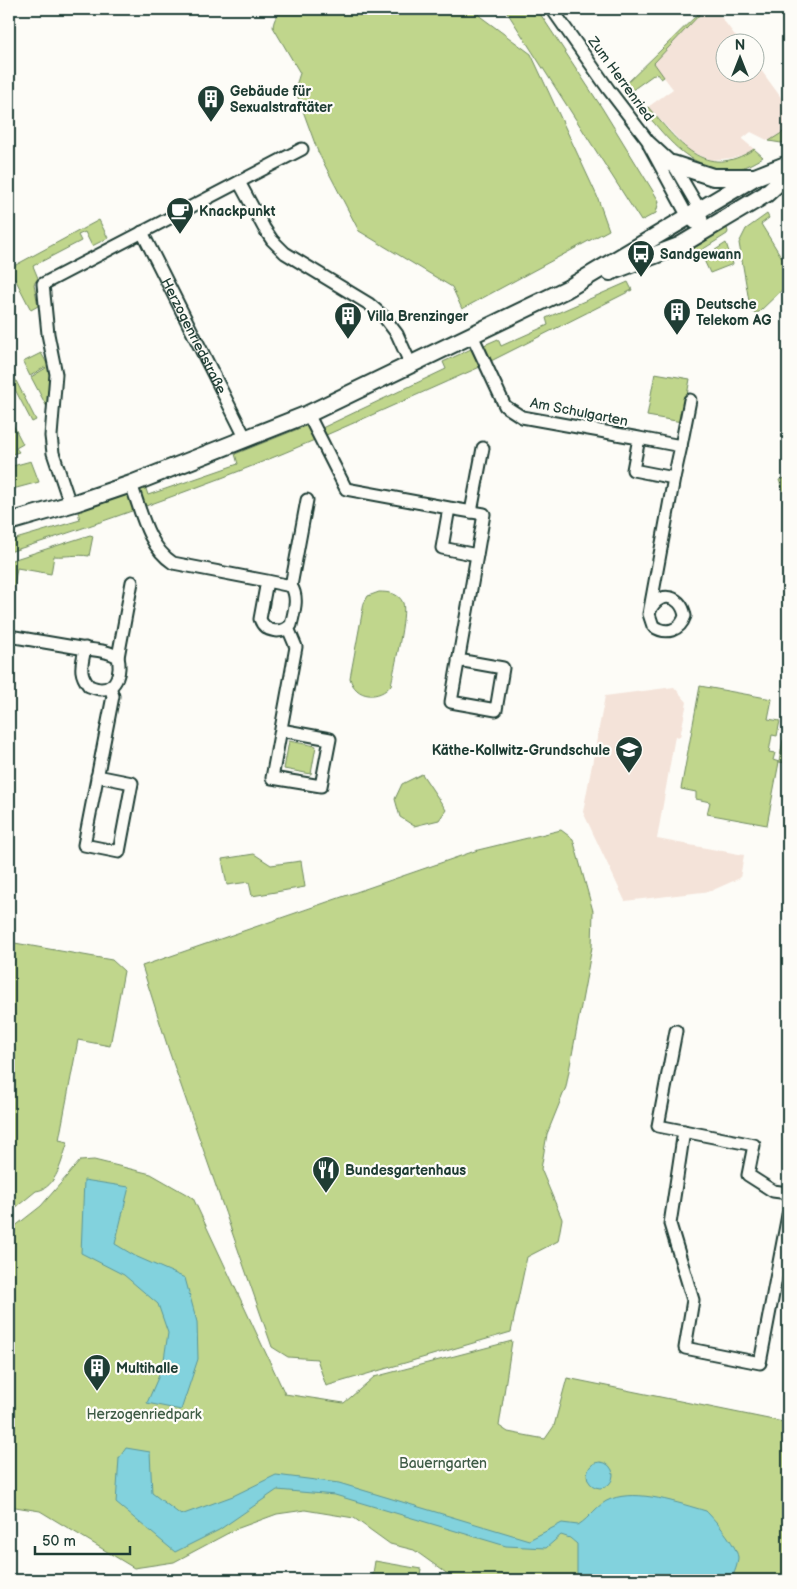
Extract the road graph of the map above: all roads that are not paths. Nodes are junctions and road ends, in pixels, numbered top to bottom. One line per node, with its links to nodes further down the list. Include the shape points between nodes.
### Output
1 (552, 9): 2 (street, Zum Herrenried)
2 (648, 141): 4 (street, Zum Herrenried); 9 (street, Zum Herrenried, via 652,154)
3 (302, 150): 8 (street)
4 (673, 164): 7 (street, via 713,177); 9 (street, Zum Herrenried)
5 (788, 164): 7 (street)
6 (788, 174): 10 (street, via 766,194)
7 (755, 177): 9 (street)
8 (240, 182): 11 (street); 14 (street, via 272,240 285,252 369,304 384,317 397,334)
9 (694, 214): 10 (street, Zum Herrenried); 12 (street)
10 (704, 231): 12 (street, via 679,246)
11 (142, 232): 18 (street, Herzogenriedstraße); 24 (street, via 43,284 56,374 52,445)
12 (567, 289): 13 (street)
13 (472, 335): 14 (street); 17 (street, Am Schulgarten, via 505,406 522,417)
14 (411, 365): 16 (street)
15 (690, 400): 19 (street)
16 (308, 414): 18 (street); 25 (street, via 346,489)
17 (639, 438): 19 (street, Am Schulgarten); 21 (street, Am Schulgarten, via 633,470)
18 (246, 439): 22 (street)
19 (680, 446): 21 (street)
20 (483, 448): 26 (street)
21 (674, 478): 32 (street)
22 (131, 484): 24 (street); 29 (street, via 156,548 164,557 173,563)
23 (307, 500): 31 (street)
24 (70, 504): 27 (street)
25 (449, 508): 26 (street); 28 (street, via 442,548)
26 (471, 512): 28 (street, via 484,514)
27 (9, 522)
28 (477, 555): 37 (street)
29 (267, 581): 31 (street); 33 (street, via 260,619 262,625 280,631)
30 (132, 582): 36 (street)
31 (292, 586): 33 (street, via 296,598 292,625)
32 (649, 614)
33 (288, 628): 39 (street, via 296,647)
34 (9, 636): 35 (street)
35 (84, 648): 36 (street, via 113,653); 38 (street, via 81,671 84,680 89,686)
36 (118, 657): 38 (street, via 118,677)
37 (458, 660): 37 (street, via 451,702 496,710 503,668)
38 (110, 687): 40 (street, via 113,696)
39 (281, 730): 39 (street, via 272,778 321,786 330,739)
40 (97, 776): 40 (street, via 132,784 120,852 84,845)
41 (676, 1032): 42 (street, via 658,1126)
42 (684, 1131): 43 (street, via 754,1145 748,1175 773,1191); 44 (street, via 670,1224 693,1300 685,1348 760,1363)
43 (788, 1194)
44 (788, 1215)

